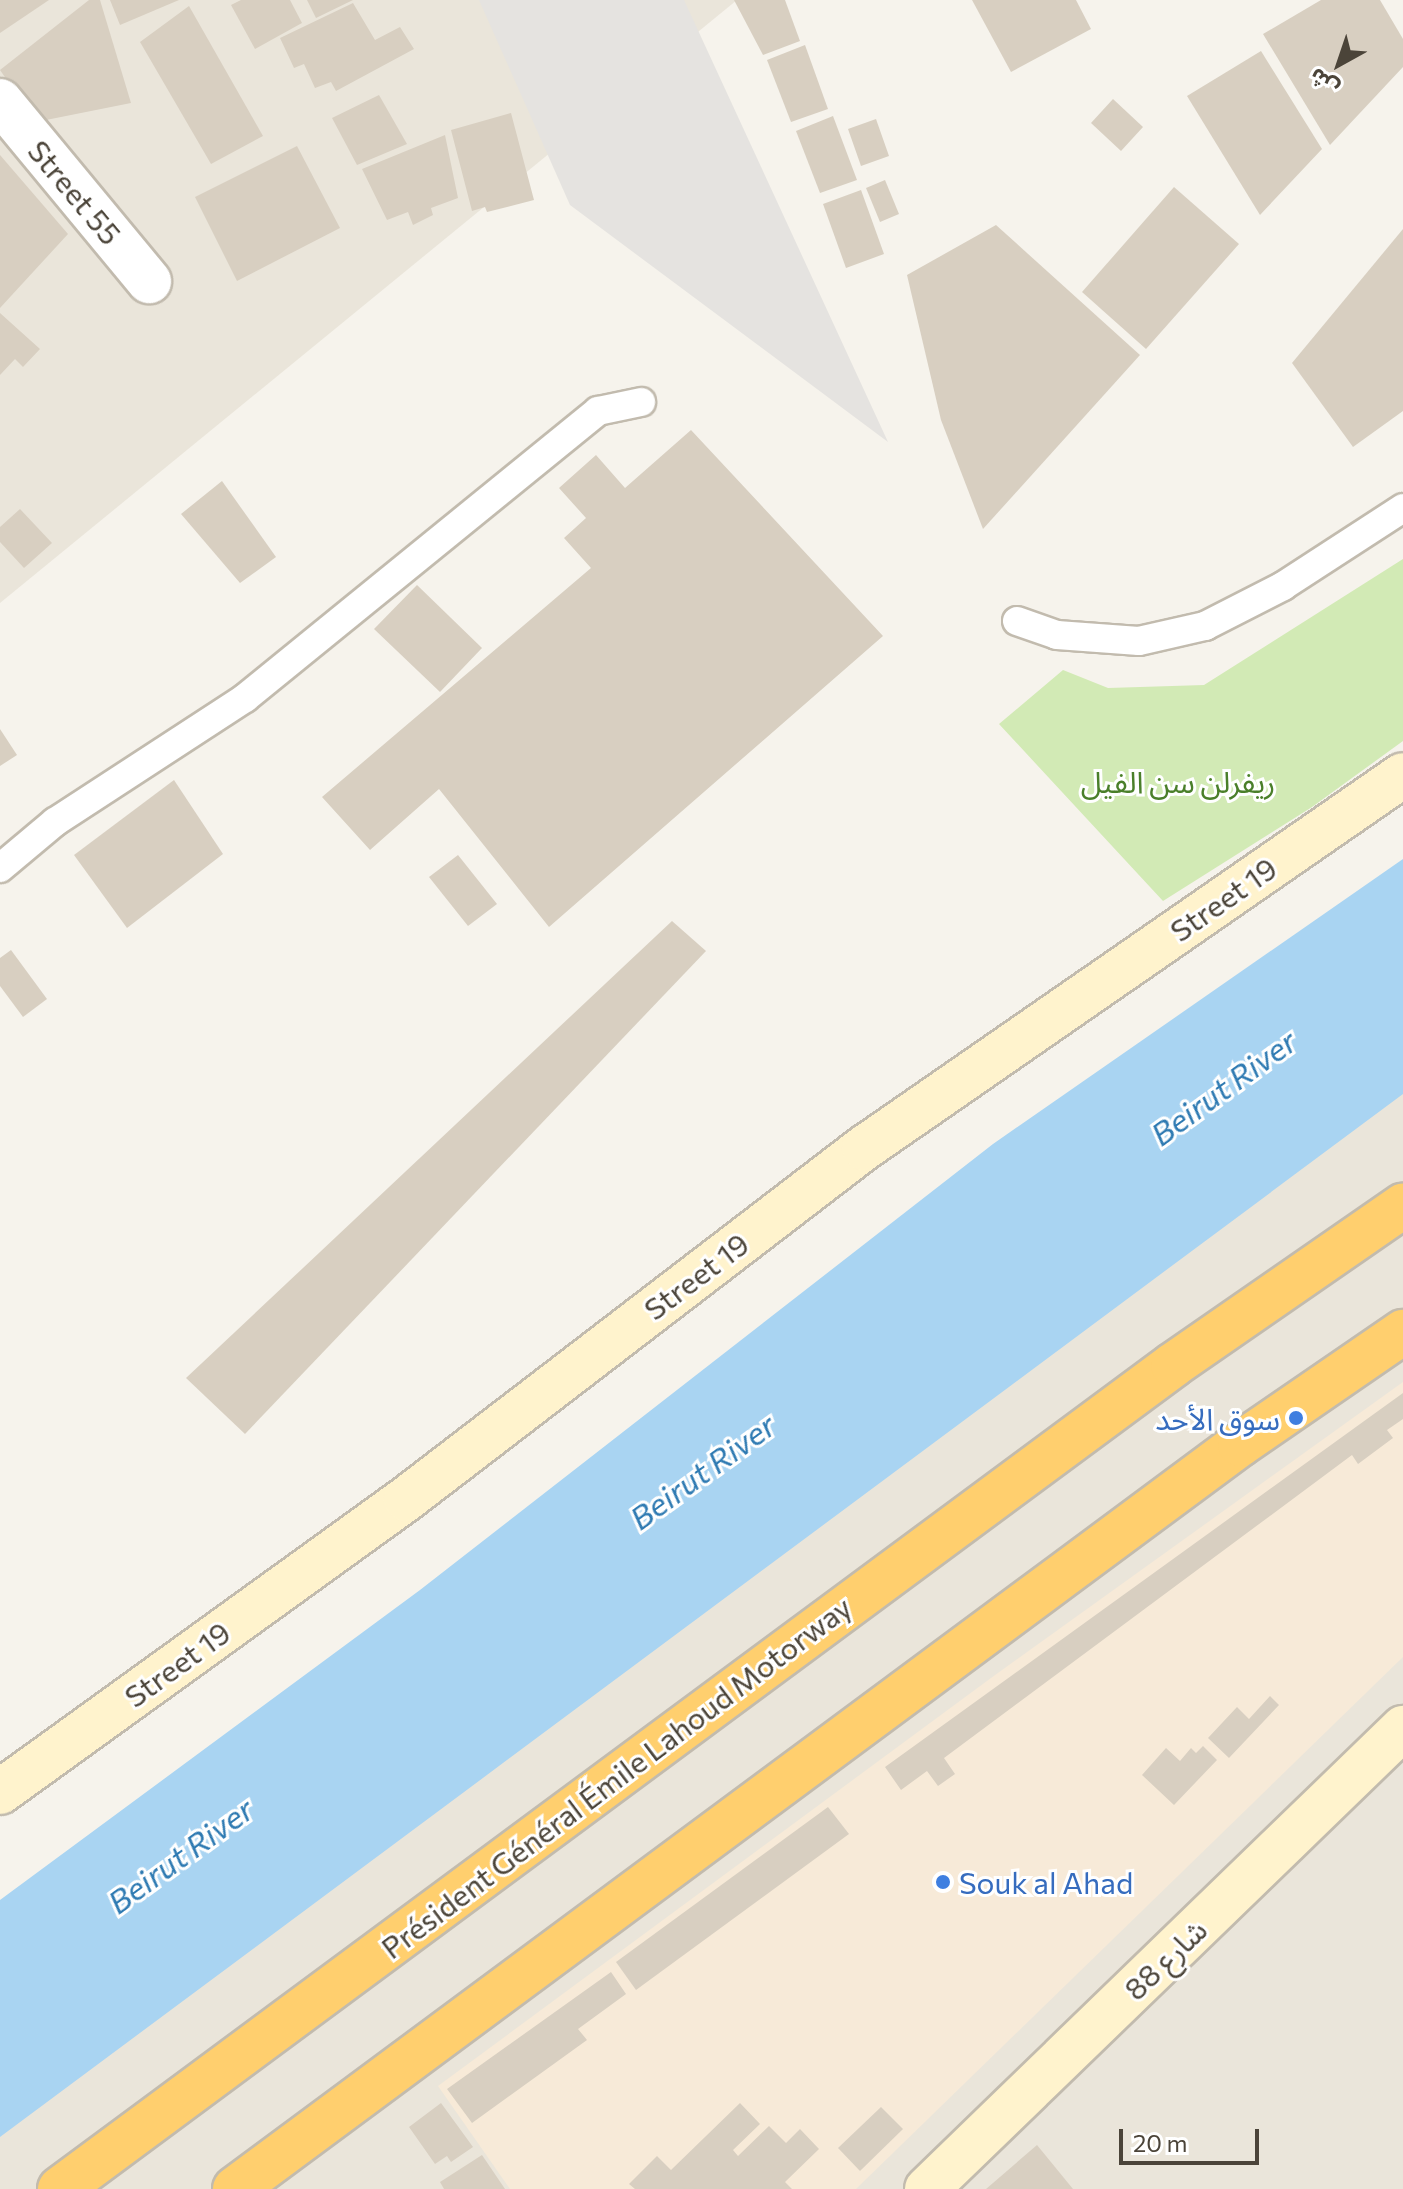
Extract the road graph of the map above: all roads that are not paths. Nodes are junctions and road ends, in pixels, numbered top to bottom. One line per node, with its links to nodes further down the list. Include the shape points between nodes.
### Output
1 (0, 102): 2 (street, Street 55)
2 (149, 281)
3 (641, 402): 7 (lane, via 598,411 245,698 55,822)
4 (1403, 508): 5 (lane, via 1283,586 1205,626 1139,641 1057,635)
5 (1017, 621)
6 (1403, 775): 11 (street, Street 19, via 864,1148 406,1499)
7 (0, 868)
8 (1403, 1206): 12 (highway, Président Général Émile Lahoud Motorway, via 1173,1365)
9 (1403, 1332): 13 (highway, via 1240,1444)
10 (1403, 1728): 14 (street, شارع 88)
11 (0, 1792)
12 (60, 2189)
13 (235, 2189)
14 (927, 2189)

